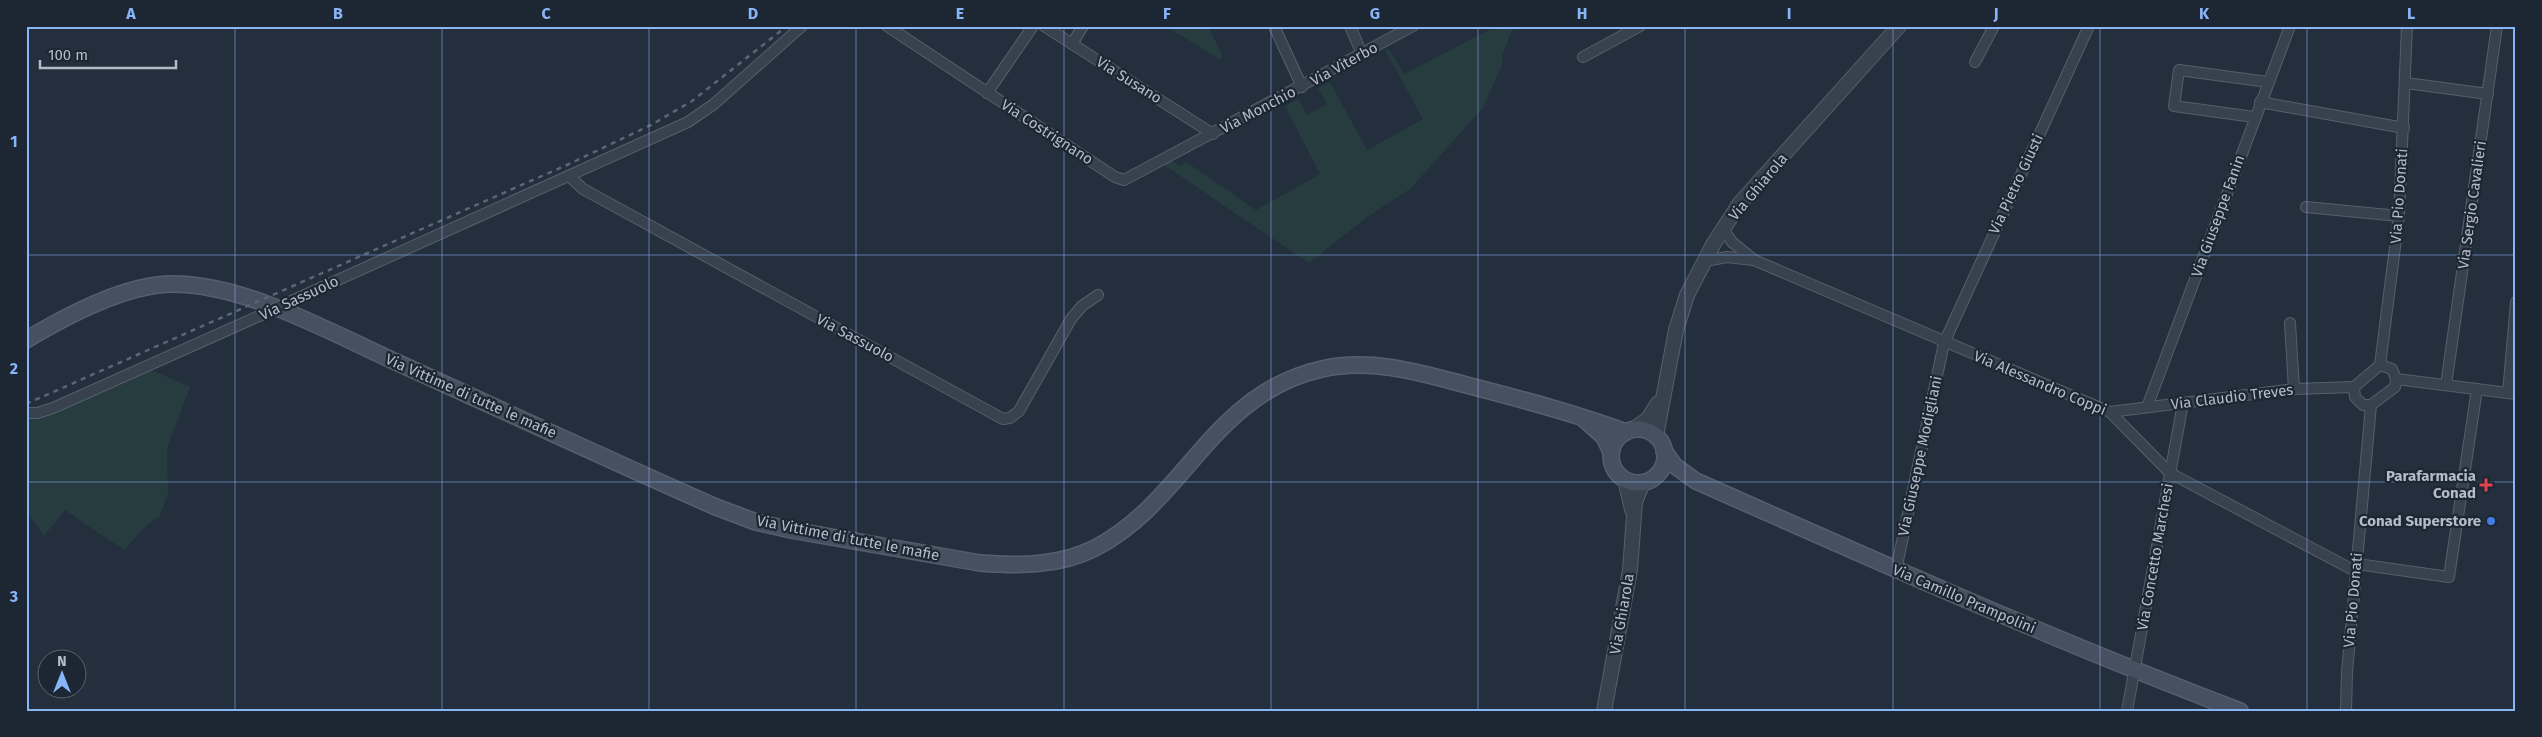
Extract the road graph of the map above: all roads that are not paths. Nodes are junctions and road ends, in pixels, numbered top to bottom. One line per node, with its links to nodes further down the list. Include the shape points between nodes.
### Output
1 (802, 26): 29 (street, Via Sassuolo, via 699,115)
2 (887, 26): 23 (street, Via Costrignano)
3 (1033, 26): 23 (street)
4 (1044, 26): 16 (street, Via Susano)
5 (1083, 26): 16 (street)
6 (1274, 26): 22 (street)
7 (1350, 26): 17 (street)
8 (1413, 26): 17 (street, Via Viterbo)
9 (1640, 26): 18 (street)
10 (1900, 26): 32 (street, Via Ghiarola, via 1740,203)
11 (1994, 26): 19 (street)
12 (2088, 26): 41 (street, Via Pietro Giusti)
13 (2290, 26): 20 (street, Via Giuseppe Fanin)
14 (2407, 26): 21 (street, Via Pio Donati)
15 (2497, 26): 24 (street, Via Sergio Cavalieri)
16 (1072, 44): 28 (street, Via Susano)
17 (1362, 54): 22 (street, Via Viterbo)
18 (1583, 57)
19 (1975, 62)
20 (2268, 82): 25 (street, Via Giuseppe Fanin); 26 (street, via 2179,70 2174,106)
21 (2406, 83): 24 (street); 27 (street, Via Pio Donati)
22 (1302, 87): 28 (street, Via Monchio)
23 (987, 93): 28 (street, Via Costrignano, via 1120,179 1130,178)
24 (2488, 94): 44 (street, Via Sergio Cavalieri)
25 (2260, 102): 26 (street, Via Giuseppe Fanin); 27 (street)
26 (2254, 117): 52 (street, Via Giuseppe Fanin)
27 (2404, 128): 31 (street, Via Pio Donati)
28 (1213, 134)
29 (569, 176): 35 (street, Via Sassuolo, via 583,189 1003,419 1019,411 1075,313); 53 (street, Via Sassuolo, bridge, via 53,408 37,413)
30 (2306, 208): 31 (street)
31 (2399, 216): 42 (street, Via Pio Donati)
32 (1723, 229): 33 (street, Via Alessandro Coppi, via 1732,242); 34 (street, Via Ghiarola)
33 (1754, 260): 34 (street, Via Alessandro Coppi, via 1727,257); 41 (street, Via Alessandro Coppi)
34 (1705, 261): 49 (street, Via Ghiarola, via 1687,295)
35 (1098, 295)
36 (2516, 302): 48 (street)
37 (2290, 323): 46 (street)
38 (44, 329): 39 (main road, Via Vittime di tutte le mafie); 40 (main road, Via Vittime di tutte le mafie); 54 (main road, Via Vittime di tutte le mafie, via 134,290 171,284 216,287 313,325 740,516 791,530 1012,566 1072,556 1118,535 1145,513 1243,406 1296,376 1314,371 1355,365 1380,366)
39 (26, 333)
40 (26, 340)
41 (1944, 343): 55 (street, Via Alessandro Coppi); 67 (street, Via Giuseppe Modigliani)
42 (2380, 365): 43 (street, via 2392,369); 45 (street)
43 (2396, 379): 44 (street); 51 (street, via 2395,386)
44 (2446, 384): 47 (street)
45 (2354, 387): 46 (street, Via Claudio Treves); 51 (street, via 2357,401)
46 (2294, 389): 50 (street, Via Claudio Treves)
47 (2477, 389): 48 (street); 66 (street, Via Alessandro Coppi, via 2447,580)
48 (2512, 393)
49 (1662, 396): 56 (street, via 1648,419); 57 (street, Via Ghiarola)
50 (2183, 403): 52 (street, Via Claudio Treves); 60 (street, Via Concetto Marchesi)
51 (2371, 405): 66 (street, Via Pio Donati)
52 (2147, 407): 55 (street, Via Claudio Treves)
53 (26, 412)
54 (1573, 412): 56 (main road, Via Vittime di tutte le mafie); 59 (main road, Via Vittime di tutte le mafie, via 1604,437)
55 (2110, 412): 60 (street, Via Alessandro Coppi)
56 (1630, 430): 57 (main road, via 1642,429); 59 (main road, via 1619,437)
57 (1656, 436): 58 (main road)
58 (1664, 451): 61 (main road, via 1662,468); 63 (main road, Via Camillo Prampolini)
59 (1611, 452): 62 (main road, via 1614,468)
60 (2170, 473): 66 (street, Via Alessandro Coppi); 68 (street, Via Concetto Marchesi)
61 (1657, 475): 63 (main road, Via Camillo Prampolini); 64 (main road)
62 (1625, 479): 64 (main road); 65 (street, Via Ghiarola)
63 (1691, 479): 67 (main road, Via Camillo Prampolini)
64 (1643, 482): 65 (street, Via Ghiarola, via 1635,502)
65 (1634, 516): 70 (street, Via Ghiarola, via 1628,579)
66 (2356, 567): 69 (street, Via Pio Donati)
67 (1896, 570): 68 (main road, Via Camillo Prampolini)
68 (2135, 671): 71 (street, Via Concetto Marchesi); 72 (main road, Via Camillo Prampolini)
69 (2345, 709)
70 (1604, 711)
71 (2127, 711)
72 (2240, 711)

